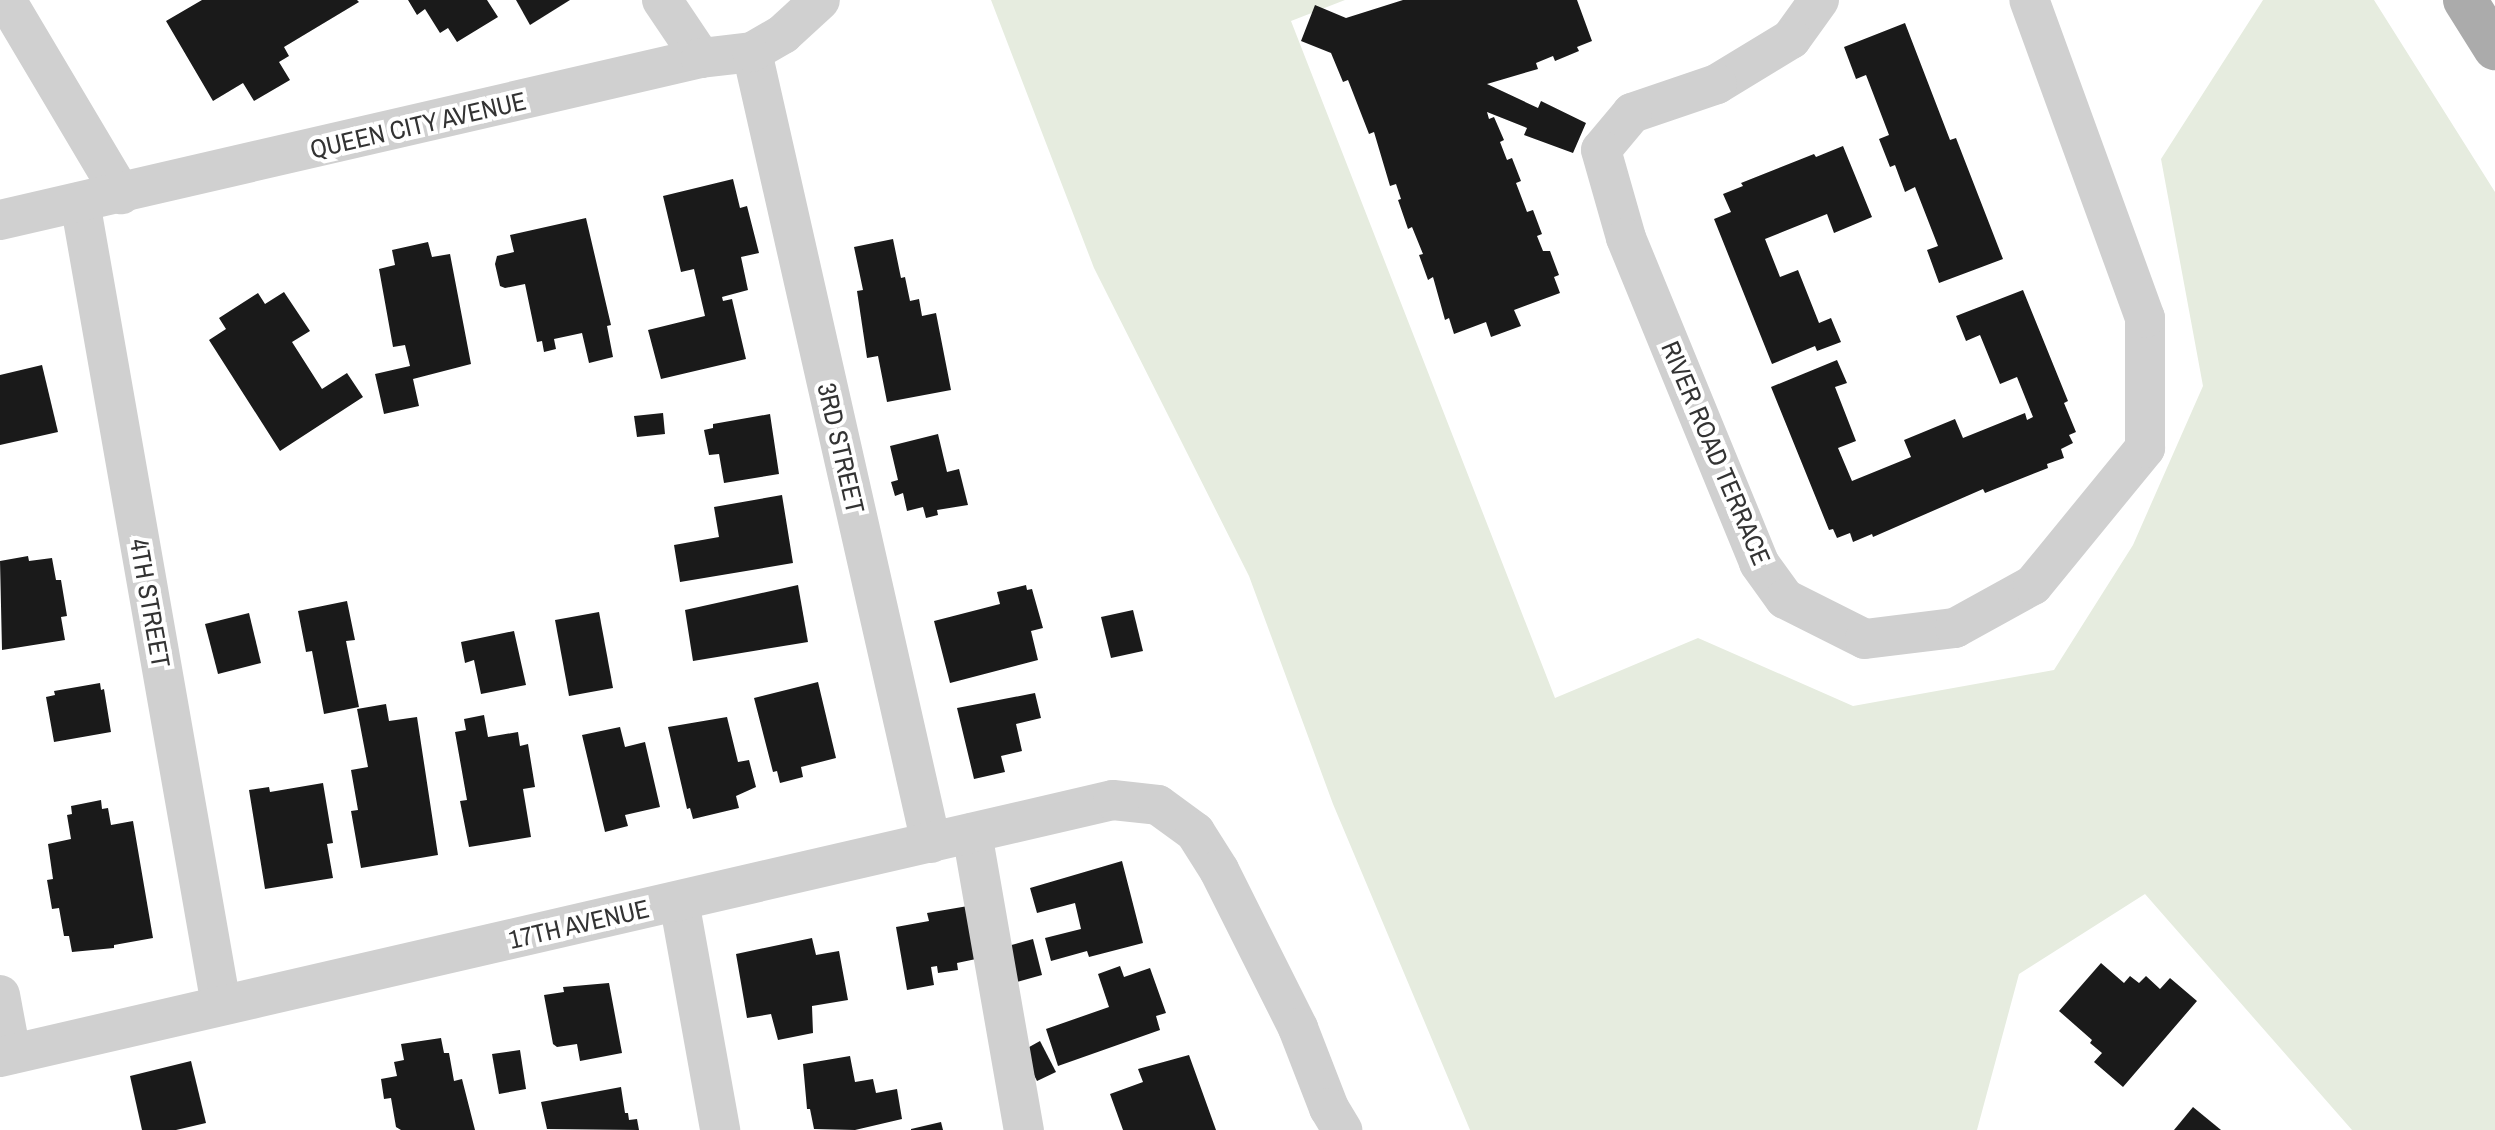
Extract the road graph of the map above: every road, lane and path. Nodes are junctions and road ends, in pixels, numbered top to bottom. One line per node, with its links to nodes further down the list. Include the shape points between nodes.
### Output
1 (6, 0): 10 (street)
2 (662, 0): 9 (street)
3 (820, 0): 8 (street, QUEEN CITY AVENUE, via 783,34)
4 (1819, 0): 5 (street, RIVER ROAD TERRACE, via 1791,39 1717,84 1632,113 1601,150 1626,238 1759,563 1785,599 1865,639 1955,628 2033,585 2145,448 2145,318)
5 (2029, 0)
6 (2465, 0): 7 (main road)
7 (2495, 48)
8 (752, 52): 9 (street, QUEEN CITY AVENUE); 14 (street, 3RD STREET)
9 (701, 58): 10 (street, QUEEN CITY AVENUE)
10 (121, 194): 11 (street, QUEEN CITY AVENUE)
11 (80, 202): 12 (street, QUEEN CITY AVENUE); 17 (street, 4TH STREET)
12 (0, 220)
13 (972, 833): 14 (street, 17TH AVENUE); 20 (street); 21 (street, 17TH AVENUE, via 1113,800 1158,805 1195,832 1298,1028)
14 (931, 843): 15 (street, 17TH AVENUE)
15 (679, 901): 17 (street, 17TH AVENUE); 19 (street)
16 (0, 995): 18 (street)
17 (221, 1005): 18 (street, 17TH AVENUE)
18 (6, 1055)
19 (720, 1130)
20 (1024, 1130)
21 (1342, 1130)

